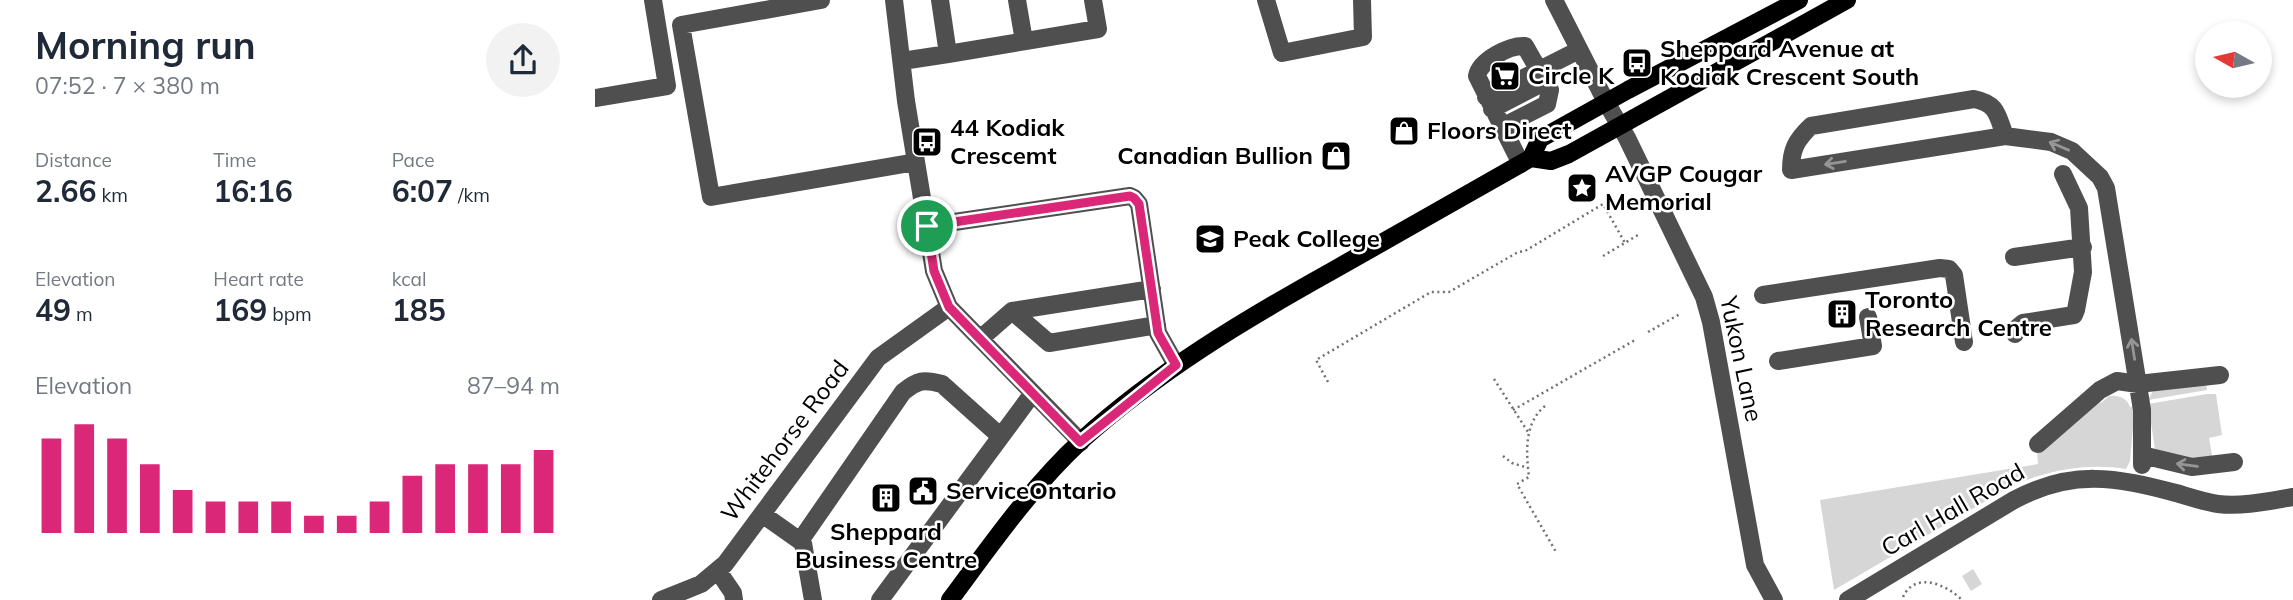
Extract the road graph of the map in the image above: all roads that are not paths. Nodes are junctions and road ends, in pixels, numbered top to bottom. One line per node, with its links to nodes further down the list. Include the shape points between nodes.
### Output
1 (653, 0): 17 (street, via 667,86)
2 (821, 0): 26 (street, via 681,25 711,197)
3 (894, 0): 15 (street)
4 (940, 0): 14 (street)
5 (1017, 0): 12 (street)
6 (1093, 0): 12 (street, via 1098,29)
7 (1266, 0): 8 (street, via 1282,53 1363,37)
8 (1361, 0)
9 (1554, 0): 13 (street, Yukon Lane)
10 (1847, 0): 21 (main road)
11 (1793, 2): 18 (main road)
12 (1024, 41): 14 (street)
13 (1579, 50): 16 (street); 18 (street, Yukon Lane)
14 (948, 54): 15 (street)
15 (902, 61): 26 (street)
16 (1543, 76): 19 (street); 19 (street, via 1525,46 1508,51 1478,71); 20 (street, via 1551,95)
17 (595, 98)
18 (1606, 102): 21 (street, Yukon Lane); 23 (main road)
19 (1489, 103): 22 (street)
20 (1547, 104): 22 (street); 23 (street)
21 (1618, 125): 25 (main road, via 1551,162); 58 (street, Yukon Lane, via 1704,297 1755,565)
22 (1502, 127): 25 (street)
23 (1561, 128): 25 (main road, via 1540,139)
24 (2005, 136): 24 (street, one-way to 24, via 1791,170 1791,153 1811,126 1974,99 1995,108); 43 (street, one-way to 24, via 2106,188 2072,151 2051,142)
25 (1526, 161): 41 (main road, via 1243,321)
26 (916, 162): 28 (street)
27 (2063, 174): 29 (street, via 2079,208)
28 (927, 226): 31 (street, via 1130,196 1139,204); 33 (street, via 934,271)
29 (2083, 247): 30 (street); 37 (street, via 2074,315 2023,323)
30 (2014, 257)
31 (1153, 289): 34 (street); 36 (street)
32 (1763, 295): 39 (street, via 1949,269 1954,275)
33 (949, 307): 38 (street); 50 (street, Whitehorse Road, via 878,358)
34 (1013, 311): 36 (street, via 1049,343); 38 (street)
35 (1868, 317): 40 (street, via 1873,346)
36 (1157, 325): 41 (street)
37 (2015, 334)
38 (980, 339): 44 (street)
39 (1964, 342)
40 (1779, 361)
41 (1176, 365): 46 (main road)
42 (2220, 374): 43 (street)
43 (2138, 384): 47 (street, via 2117,380 2100,390); 48 (street, one-way to 43, via 2192,467 2142,460)
44 (1033, 393): 45 (street); 46 (street)
45 (1000, 436): 51 (street, via 942,384 916,381 903,392); 56 (street)
46 (1080, 442): 57 (main road, via 1030,496)
47 (2038, 444)
48 (2234, 462)
49 (2293, 497): 59 (street, Carl Hall Road, via 2218,504 2116,479 2052,484 2014,500)
50 (762, 514): 51 (street); 52 (street, Whitehorse Road)
51 (800, 541): 55 (street)
52 (718, 571): 53 (street, Whitehorse Road, via 701,584); 54 (street)
53 (661, 600)
54 (734, 600)
55 (813, 600)
56 (880, 600)
57 (950, 600)
58 (1774, 600)
59 (1848, 600)

